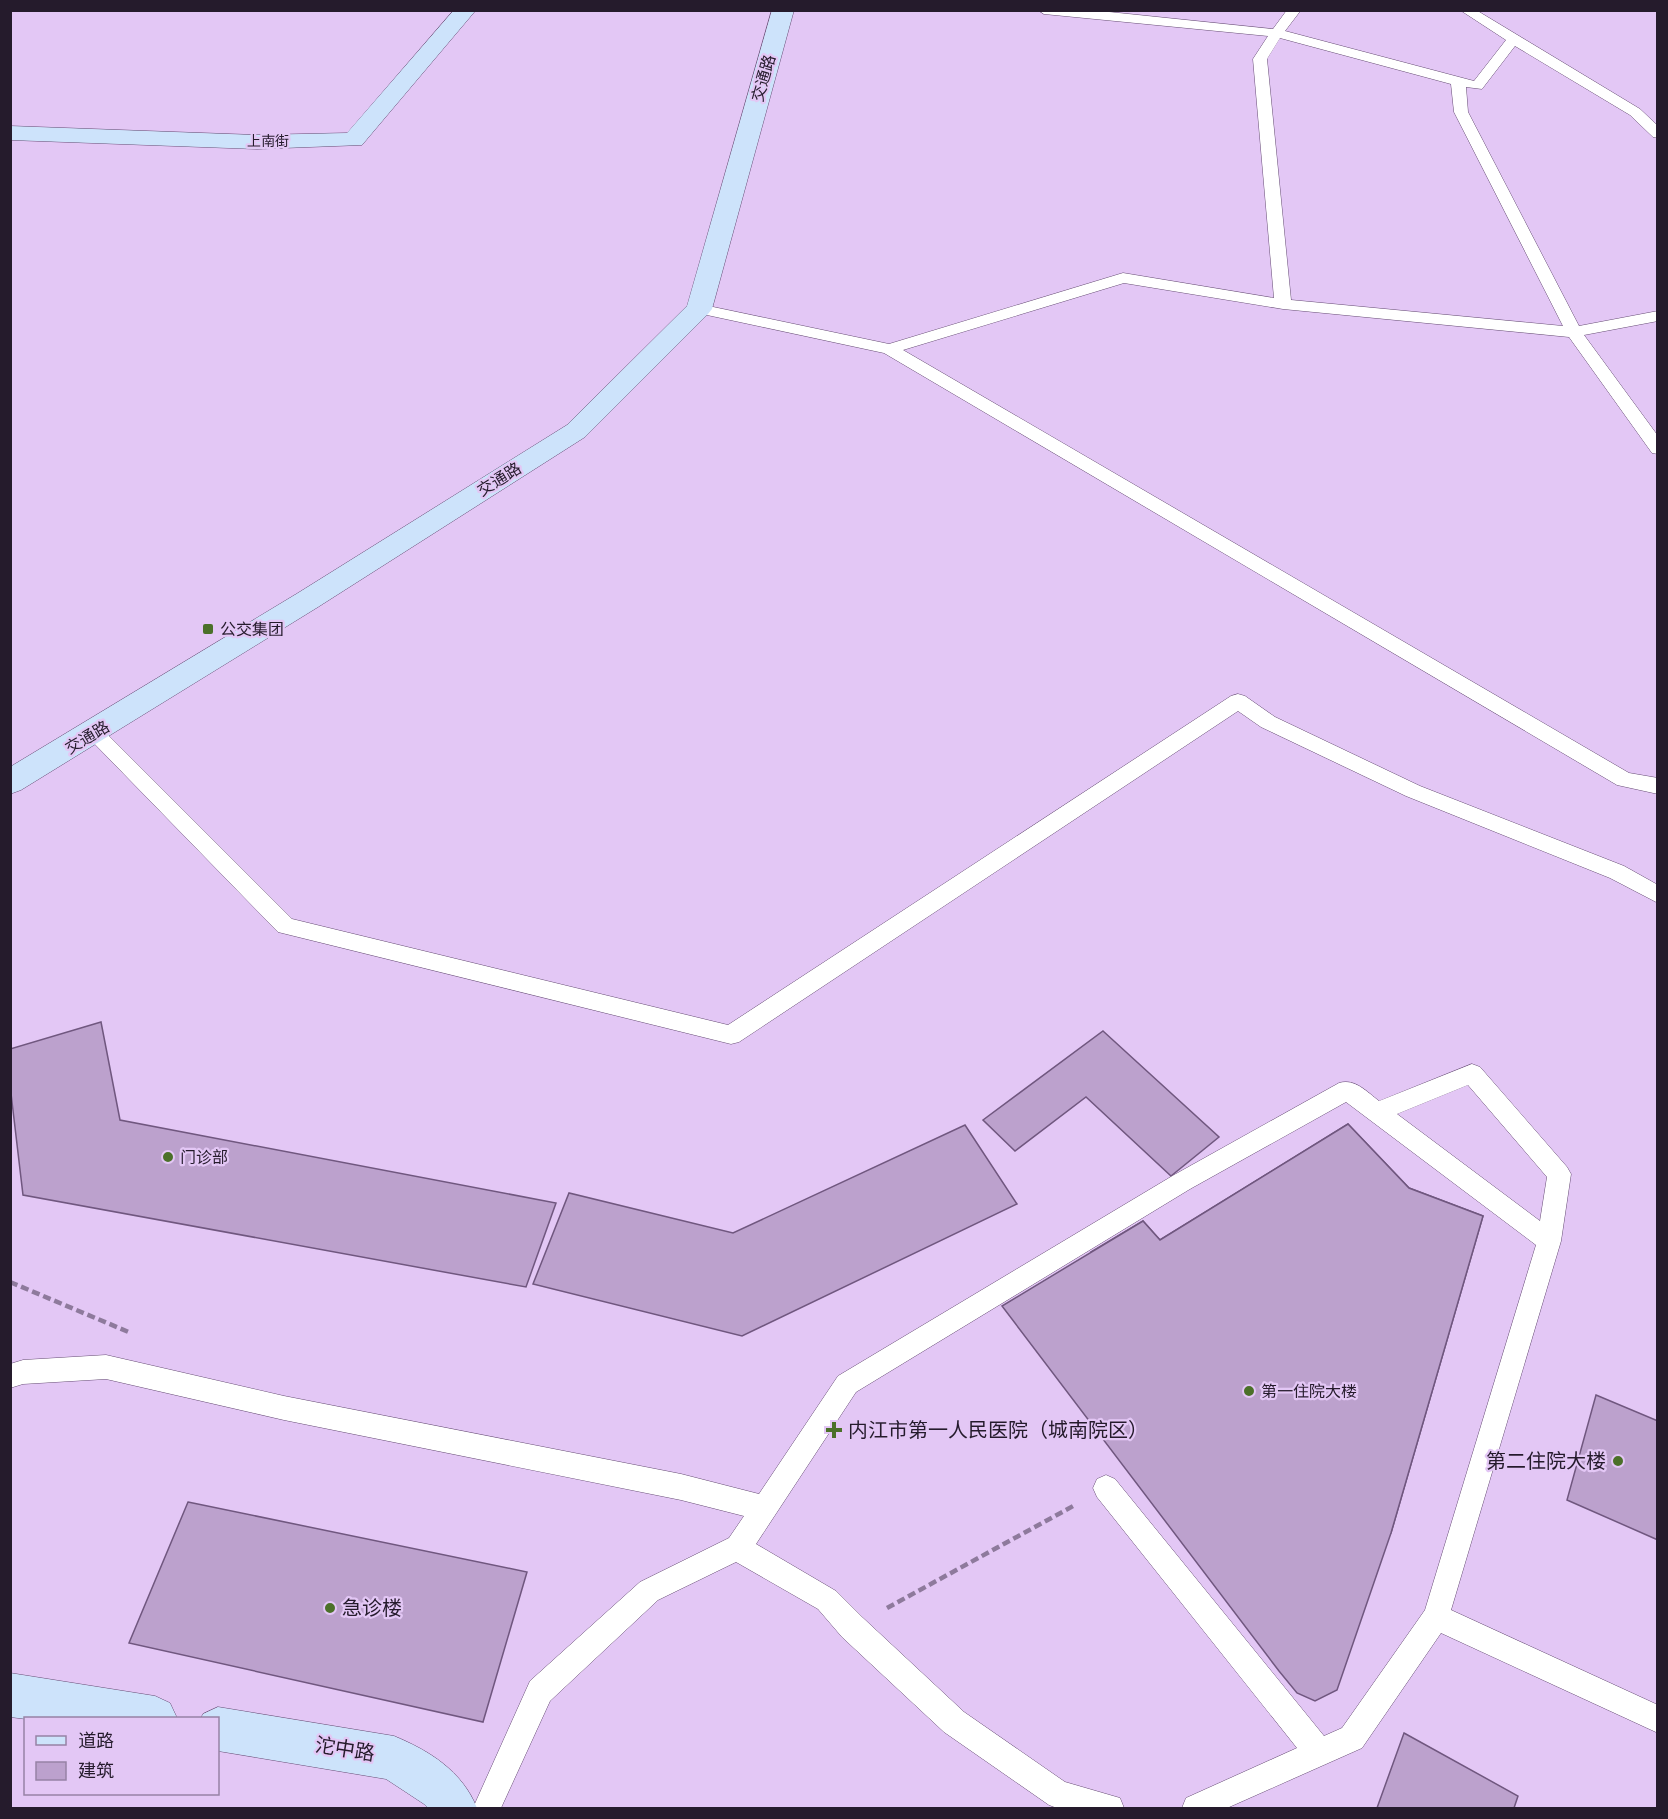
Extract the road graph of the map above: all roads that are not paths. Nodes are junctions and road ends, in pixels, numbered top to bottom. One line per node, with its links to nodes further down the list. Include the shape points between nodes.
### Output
1 (466, 10): 9 (main road, 上南街, via 354,140 257,142)
2 (783, 10): 12 (main road, 交通路)
3 (1044, 10): 6 (lane)
4 (1295, 10): 6 (lane)
5 (1466, 10): 7 (lane)
6 (1276, 33): 8 (lane); 11 (lane, via 1260,59)
7 (1514, 38): 8 (lane, via 1477,86); 10 (lane, via 1635,112)
8 (1458, 81): 14 (lane, via 1461,112)
9 (10, 133)
10 (1658, 134)
11 (1283, 304): 14 (lane); 15 (lane, via 1124,278)
12 (699, 309): 15 (lane); 17 (main road, 交通路, via 576,430)
13 (1658, 316): 14 (lane)
14 (1574, 332): 16 (lane)
15 (889, 349): 19 (lane, via 1624,780)
16 (1658, 449)
17 (94, 733): 18 (main road, 交通路); 20 (lane, via 285,926 731,1035 1238,700 1268,722 1413,791 1617,872)
18 (10, 782)
19 (1658, 786)
20 (1658, 895)
21 (1377, 1112): 22 (lane); 22 (lane, via 1472,1074 1559,1174); 25 (lane, via 1347,1090 1182,1182 847,1384)
22 (1549, 1241): 27 (lane)
23 (10, 1376): 25 (lane, via 106,1367)
24 (1106, 1488): 32 (lane)
25 (765, 1508): 26 (lane)
26 (738, 1548): 34 (lane, via 649,1591 540,1691); 35 (lane, via 827,1600 954,1722 1059,1795)
27 (1436, 1617): 30 (lane); 32 (lane, via 1352,1738)
28 (10, 1695): 29 (main road)
29 (143, 1717)
30 (1658, 1719)
31 (219, 1729): 33 (main road, 沱中路, via 394,1758 440,1788)
32 (1319, 1753): 36 (lane)
33 (455, 1809)
34 (488, 1809)
35 (1110, 1809)
36 (1196, 1809)

